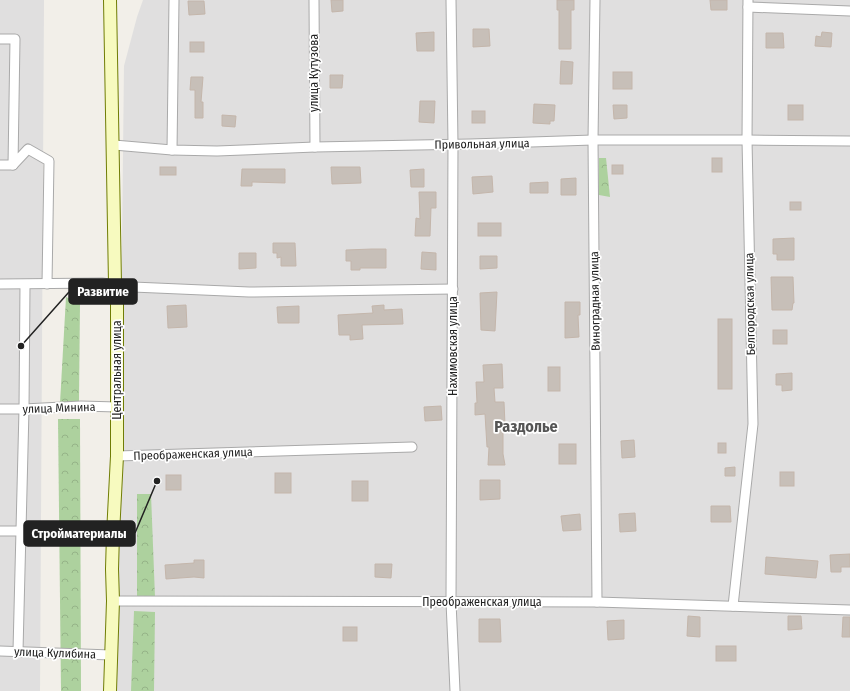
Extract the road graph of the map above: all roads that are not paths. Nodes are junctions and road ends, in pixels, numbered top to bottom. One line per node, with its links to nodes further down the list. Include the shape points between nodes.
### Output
1 (110, 0): 13 (main road, Центральная улица)
2 (174, 0): 15 (street)
3 (314, 0): 14 (street, улица Кутузова)
4 (452, 0): 12 (street, Нахимовская улица)
5 (595, 0): 9 (street, Виноградная улица)
6 (748, 4): 7 (street); 10 (street, Белгородская улица)
7 (850, 11)
8 (0, 39): 17 (street, via 15,38)
9 (593, 140): 10 (street, Привольная улица); 12 (street, Привольная улица); 32 (street, Виноградная улица)
10 (747, 140): 11 (street, Привольная улица); 33 (street, Белгородская улица, via 753,424)
11 (850, 141)
12 (454, 144): 14 (street, Привольная улица); 22 (street, Нахимовская улица)
13 (114, 145): 15 (street, Привольная улица); 20 (main road, Центральная улица)
14 (314, 147): 15 (street, Привольная улица)
15 (172, 150)
16 (0, 165): 17 (street)
17 (13, 165): 19 (street, via 28,149 49,161)
18 (0, 284): 21 (street)
19 (47, 284): 20 (street); 21 (street)
20 (115, 284): 22 (street, via 249,292); 23 (main road, Центральная улица)
21 (25, 285): 25 (street)
22 (453, 289): 31 (street, Нахимовская улица)
23 (117, 407): 25 (street, улица Минина); 27 (main road, Центральная улица)
24 (0, 409): 25 (street, улица Минина)
25 (24, 409): 29 (street)
26 (412, 447): 27 (street, Преображенская улица)
27 (117, 456): 30 (main road, Центральная улица, via 112,555)
28 (0, 531): 29 (street)
29 (20, 531): 36 (street)
30 (113, 601): 31 (street, Преображенская улица); 37 (main road, Центральная улица)
31 (452, 602): 32 (street, Преображенская улица); 39 (street, Нахимовская улица)
32 (597, 602): 33 (street, Преображенская улица)
33 (733, 606): 34 (street, Преображенская улица)
34 (850, 610)
35 (0, 651): 36 (street, улица Кулибина)
36 (18, 651): 37 (street, улица Кулибина)
37 (111, 655): 38 (main road, Центральная улица)
38 (110, 691)
39 (455, 691)

